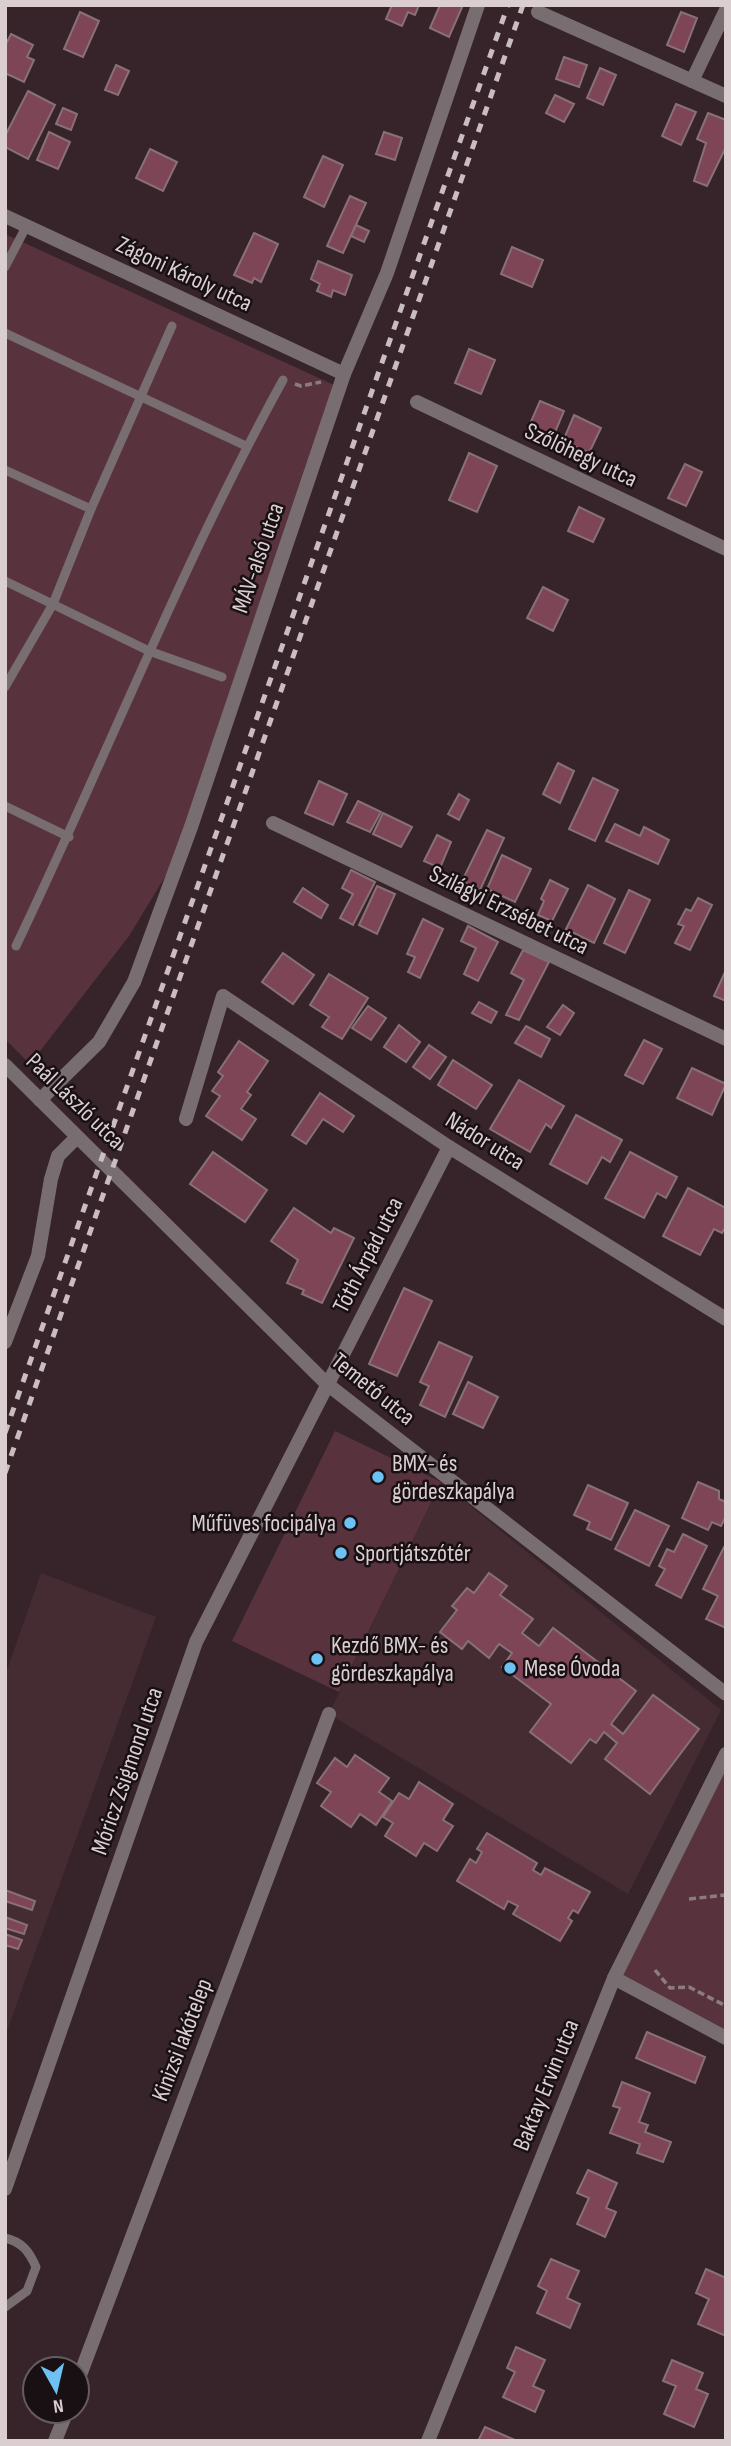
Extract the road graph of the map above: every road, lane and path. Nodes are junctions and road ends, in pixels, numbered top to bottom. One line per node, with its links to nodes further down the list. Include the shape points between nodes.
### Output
1 (478, 5): 11 (street, MÁV-alsó utca, via 387,273)
2 (726, 10): 4 (street)
3 (538, 12): 4 (street)
4 (692, 82): 5 (street)
5 (726, 96)
6 (5, 215): 7 (street, Zágoni Károly utca)
7 (27, 225): 8 (lane); 11 (street, Zágoni Károly utca)
8 (5, 267)
9 (172, 326): 13 (lane)
10 (5, 333): 13 (lane)
11 (341, 372): 12 (path, via 301,386); 30 (street, MÁV-alsó utca, via 191,827 134,982 99,1042)
12 (283, 380): 15 (lane)
13 (140, 398): 15 (lane); 17 (lane)
14 (417, 402): 18 (street, Szőlöhegy utca)
15 (246, 446): 21 (lane)
16 (5, 470): 17 (lane)
17 (91, 509): 20 (lane)
18 (726, 549)
19 (5, 581): 20 (lane)
20 (53, 604): 21 (lane); 23 (lane)
21 (149, 652): 22 (lane); 26 (lane)
22 (222, 677)
23 (5, 687)
24 (5, 806): 26 (lane)
25 (273, 822): 28 (street, Szilágyi Erzsébet utca)
26 (69, 837): 27 (lane)
27 (16, 946)
28 (726, 1039)
29 (5, 1065): 30 (street, Paál László utca)
30 (40, 1100): 32 (street, Paál László utca)
31 (186, 1119): 33 (street, Nádor utca, via 223,996)
32 (78, 1137): 34 (street, Paál László utca); 36 (street, via 58,1156 38,1256)
33 (449, 1147): 35 (street, Nádor utca); 37 (street, Tóth Árpád utca)
34 (113, 1170): 37 (street, Temető utca)
35 (726, 1319)
36 (5, 1342)
37 (327, 1384): 38 (street, Temető utca); 47 (street, Móricz Zsigmond utca, via 197,1642)
38 (726, 1694)
39 (329, 1714): 50 (street, Kinizsi lakótelep)
40 (726, 1754): 44 (street, Baktay Ervin utca)
41 (726, 1895): 42 (path)
42 (689, 1899)
43 (655, 1970): 45 (path, via 670,1988 689,1987)
44 (614, 1978): 46 (street); 51 (street, Baktay Ervin utca)
45 (726, 2006)
46 (726, 2038)
47 (5, 2189)
48 (5, 2238): 49 (lane, via 19,2242 36,2267 27,2291)
49 (5, 2307)
50 (88, 2355)
51 (428, 2441)

